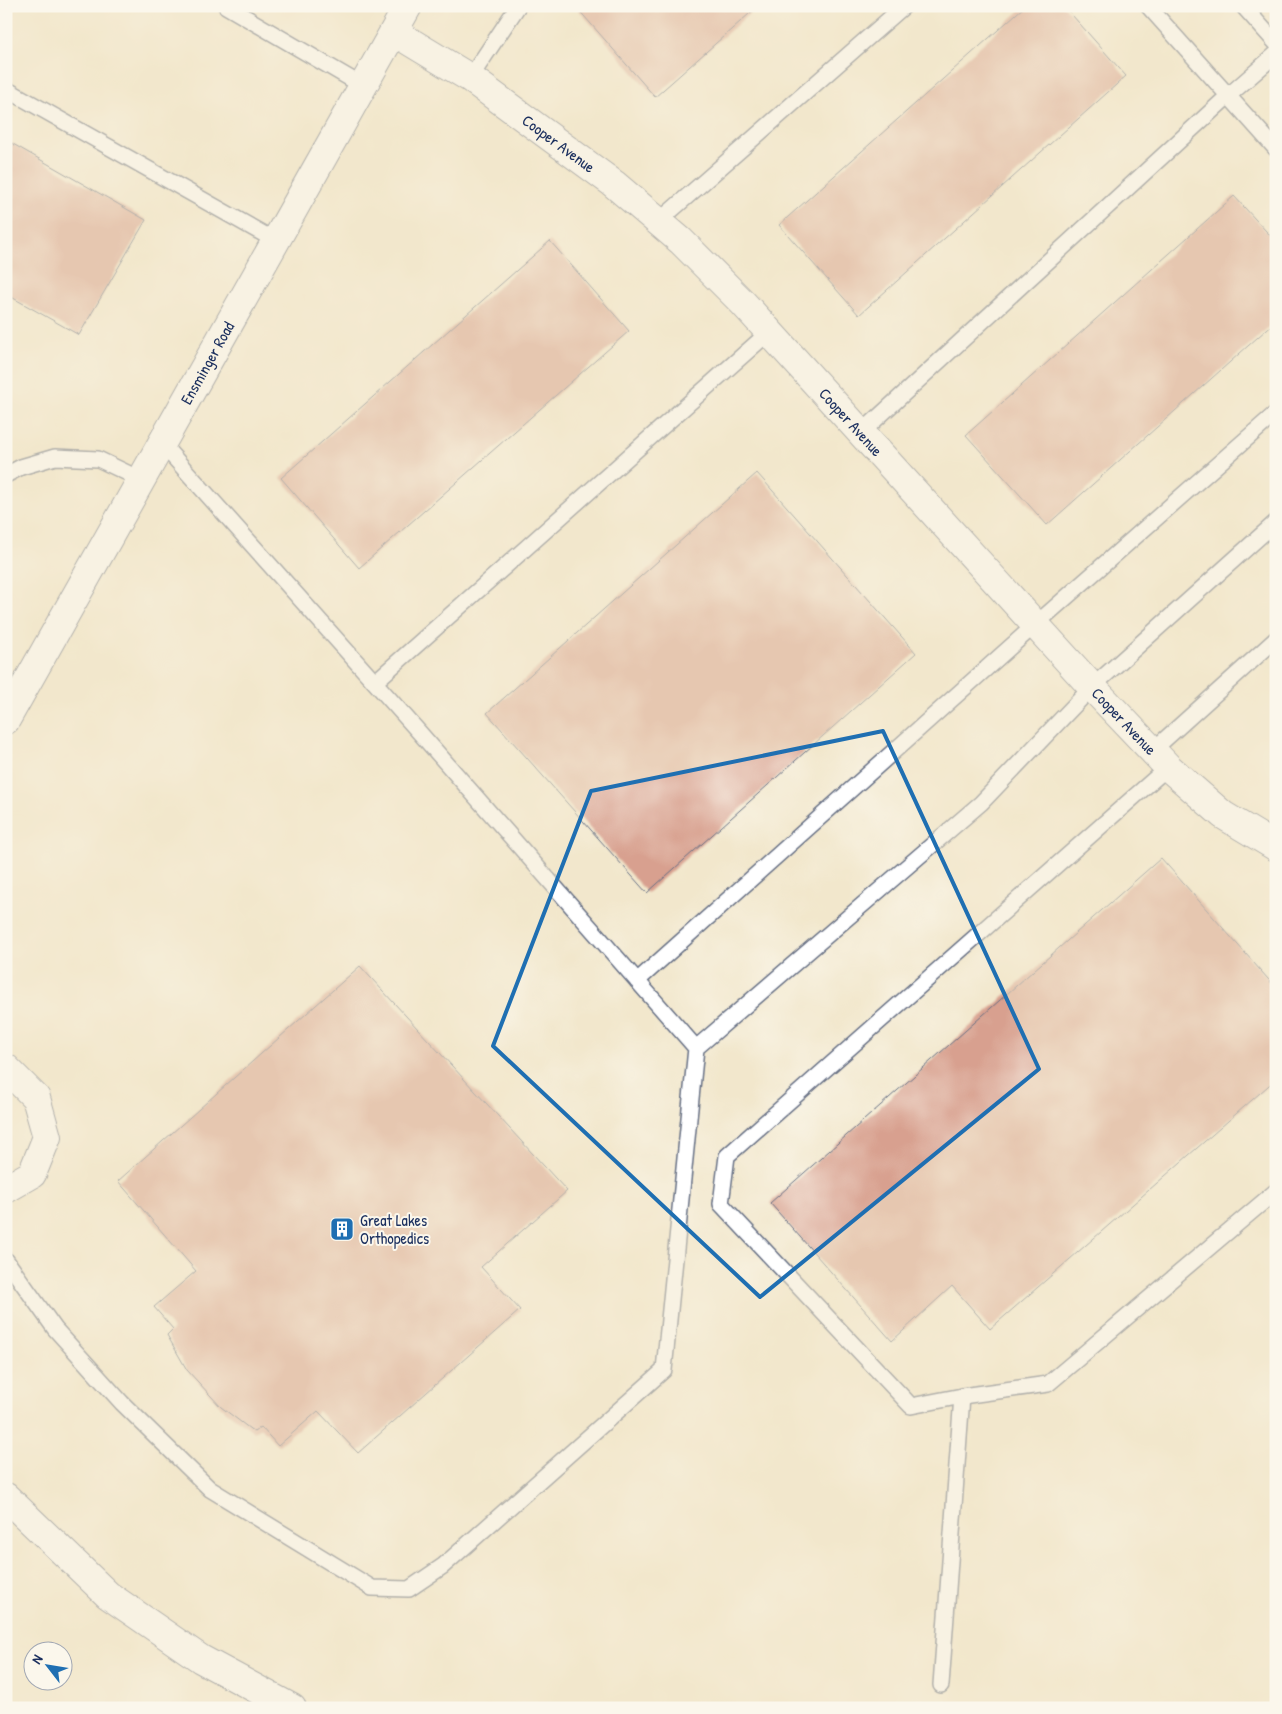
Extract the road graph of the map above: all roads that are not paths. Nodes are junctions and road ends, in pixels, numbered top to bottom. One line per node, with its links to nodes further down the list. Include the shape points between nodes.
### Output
1 (226, 6): 11 (lane)
2 (408, 6): 7 (main road, Ensminger Road)
3 (518, 6): 10 (lane)
4 (904, 6): 15 (lane)
5 (1148, 6): 13 (lane)
6 (1243, 6): 8 (lane)
7 (394, 32): 10 (main road, Cooper Avenue); 11 (main road, Ensminger Road)
8 (1276, 44)
9 (1276, 54): 13 (lane)
10 (470, 78): 15 (main road, Cooper Avenue, via 614,184)
11 (363, 86): 16 (main road, Ensminger Road)
12 (6, 89): 16 (lane)
13 (1228, 96): 14 (lane); 19 (lane)
14 (1276, 148)
15 (658, 222): 17 (main road, Cooper Avenue)
16 (276, 241): 20 (main road, Ensminger Road)
17 (769, 332): 19 (main road, Cooper Avenue); 26 (lane)
18 (1276, 414): 24 (lane)
19 (861, 433): 24 (main road, Cooper Avenue)
20 (162, 444): 22 (main road, Ensminger Road); 26 (lane)
21 (6, 475): 22 (lane, via 55,457 98,459)
22 (142, 480): 28 (main road, Ensminger Road)
23 (1276, 522): 27 (lane)
24 (1036, 624): 27 (main road, Cooper Avenue); 31 (lane)
25 (1276, 639): 29 (lane)
26 (375, 682): 31 (lane)
27 (1092, 687): 29 (main road, Cooper Avenue); 32 (lane, via 981,803)
28 (6, 720)
29 (1160, 759): 30 (main road, Cooper Avenue, via 1223,815); 37 (lane, via 727,1156 721,1204 910,1406)
30 (1276, 847)
31 (638, 981): 32 (lane)
32 (696, 1048): 36 (lane, via 664,1370 443,1566 409,1589 372,1588 210,1489 122,1403 55,1329)
33 (6, 1068): 34 (main road, via 36,1098 46,1137 32,1174)
34 (6, 1189)
35 (1276, 1191): 37 (lane, via 1048,1384)
36 (6, 1260)
37 (962, 1396): 39 (lane)
38 (6, 1497): 40 (main road, via 108,1594 201,1659)
39 (941, 1685)
40 (292, 1708)

